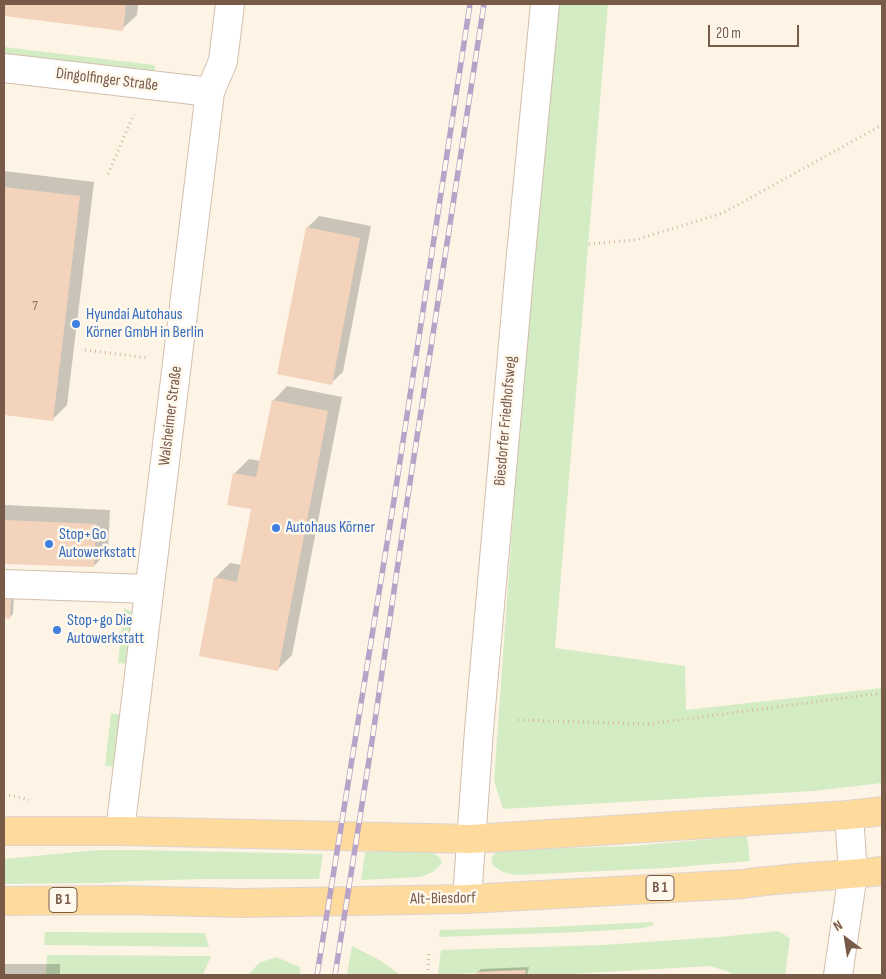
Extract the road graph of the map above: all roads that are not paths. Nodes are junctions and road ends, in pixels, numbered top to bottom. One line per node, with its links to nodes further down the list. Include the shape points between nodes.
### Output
1 (230, 4): 4 (street, Walsheimer Straße, via 223,61)
2 (545, 4): 11 (street, Biesdorfer Friedhofsweg)
3 (4, 68): 4 (street, Dingolfinger Straße)
4 (210, 92): 6 (street, Walsheimer Straße)
5 (4, 584): 6 (street)
6 (149, 589): 10 (street, Walsheimer Straße)
7 (882, 811): 8 (main road)
8 (848, 815): 11 (main road); 13 (street)
9 (4, 831): 10 (main road)
10 (120, 831): 11 (main road)
11 (471, 839): 14 (street, Biesdorfer Friedhofsweg)
12 (882, 871): 13 (main road, Alt-Biesdorf / B 1)
13 (853, 874): 14 (main road, Alt-Biesdorf / B 1, via 743,884); 16 (street)
14 (467, 899): 15 (main road, Alt-Biesdorf / B 1, via 240,903)
15 (4, 901)
16 (838, 975)

